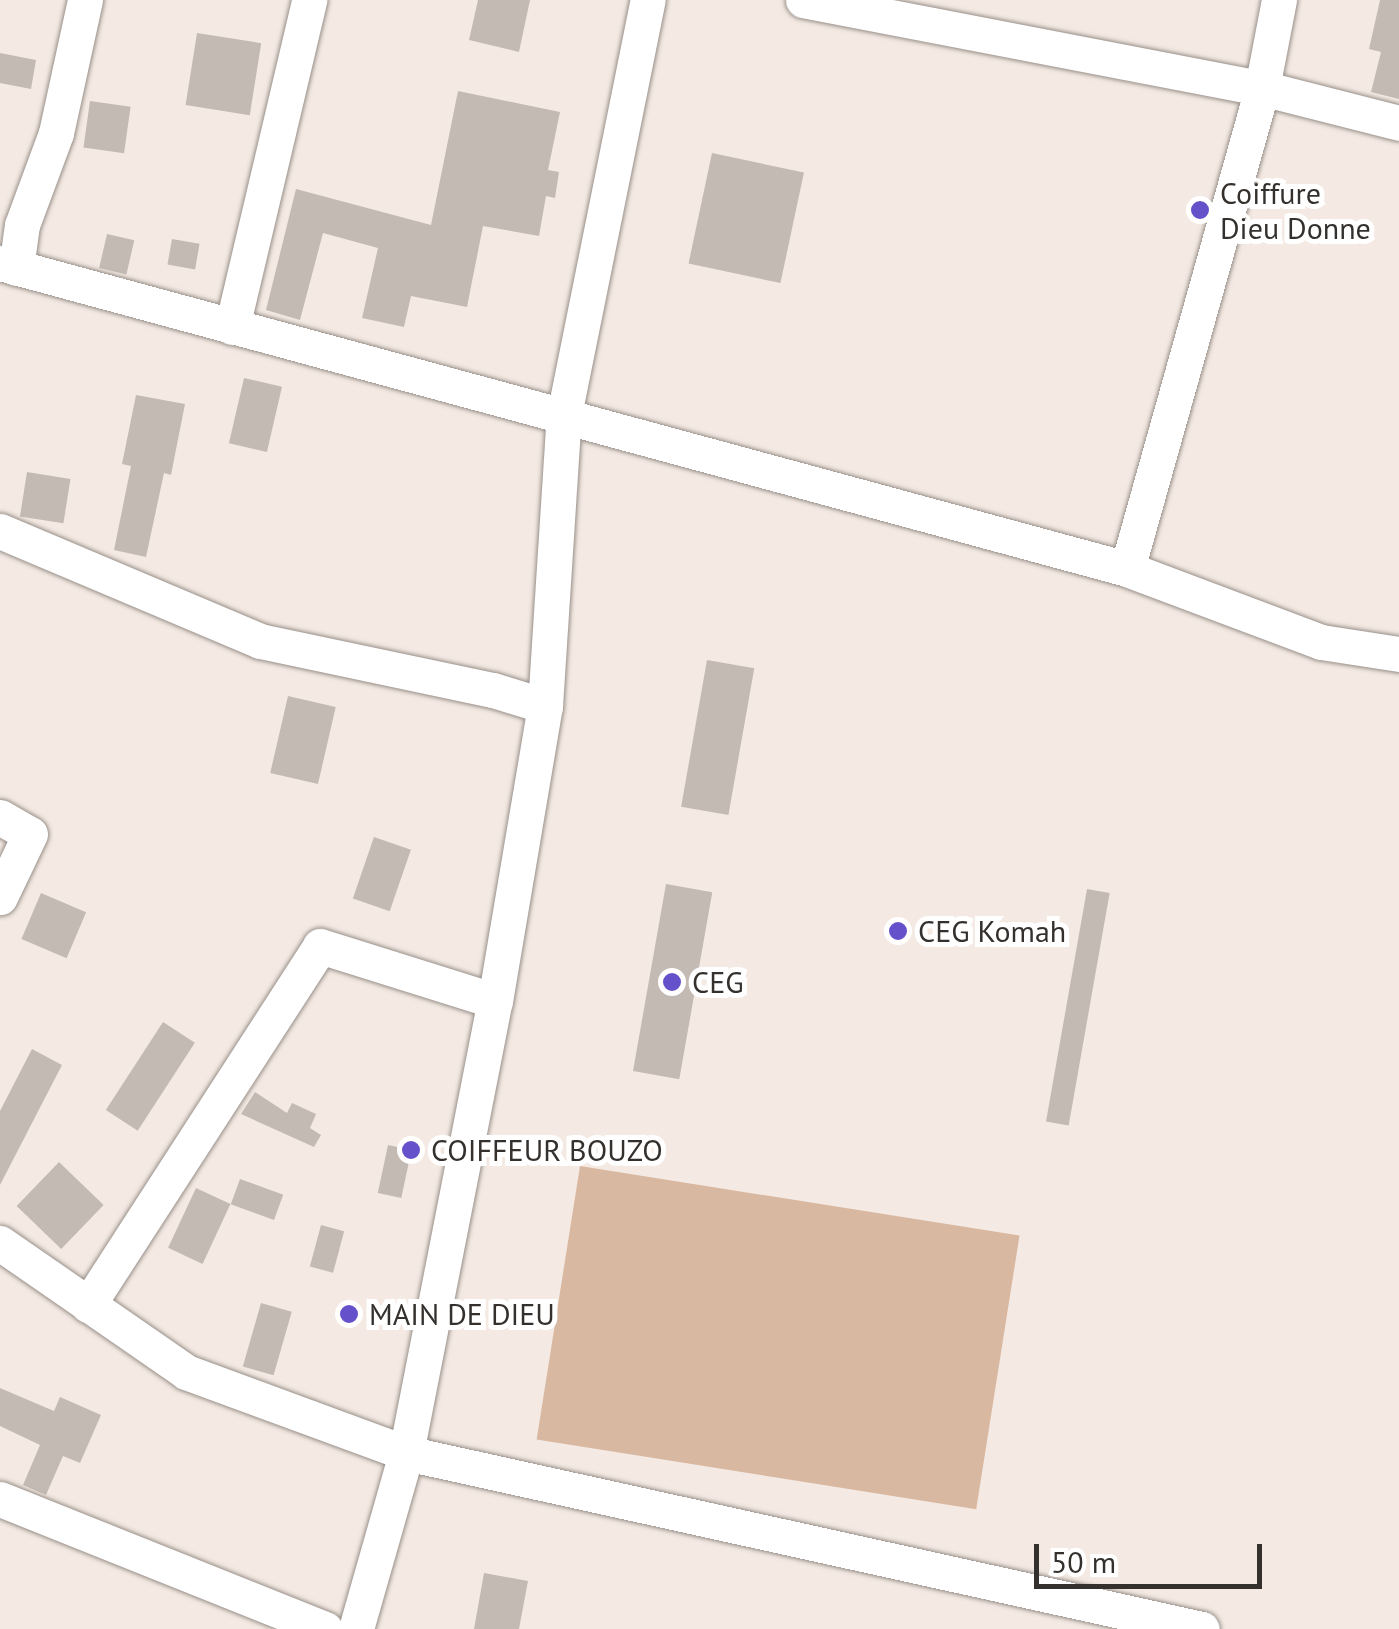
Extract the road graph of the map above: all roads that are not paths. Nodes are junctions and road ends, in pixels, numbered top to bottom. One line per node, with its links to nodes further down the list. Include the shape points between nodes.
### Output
1 (85, 0): 8 (street, via 56,133)
2 (309, 0): 9 (street)
3 (648, 0): 10 (street)
4 (803, 0): 6 (street)
5 (1279, 0): 6 (street)
6 (1262, 88): 7 (street); 12 (street)
7 (1399, 123)
8 (8, 266): 9 (street)
9 (232, 327): 10 (street)
10 (564, 415): 12 (street); 14 (street)
11 (0, 531): 14 (street, via 260,641)
12 (1127, 570): 13 (street, via 1321,642)
13 (1399, 654)
14 (545, 706): 17 (street)
15 (0, 817): 16 (street, via 30,834)
16 (0, 897)
17 (495, 1001): 19 (street, via 320,946); 20 (street)
18 (0, 1243): 19 (street)
19 (88, 1305): 20 (street, via 186,1372)
20 (406, 1453): 23 (street); 24 (street)
21 (0, 1499): 22 (street)
22 (326, 1629)
23 (356, 1629)
24 (1202, 1629)

